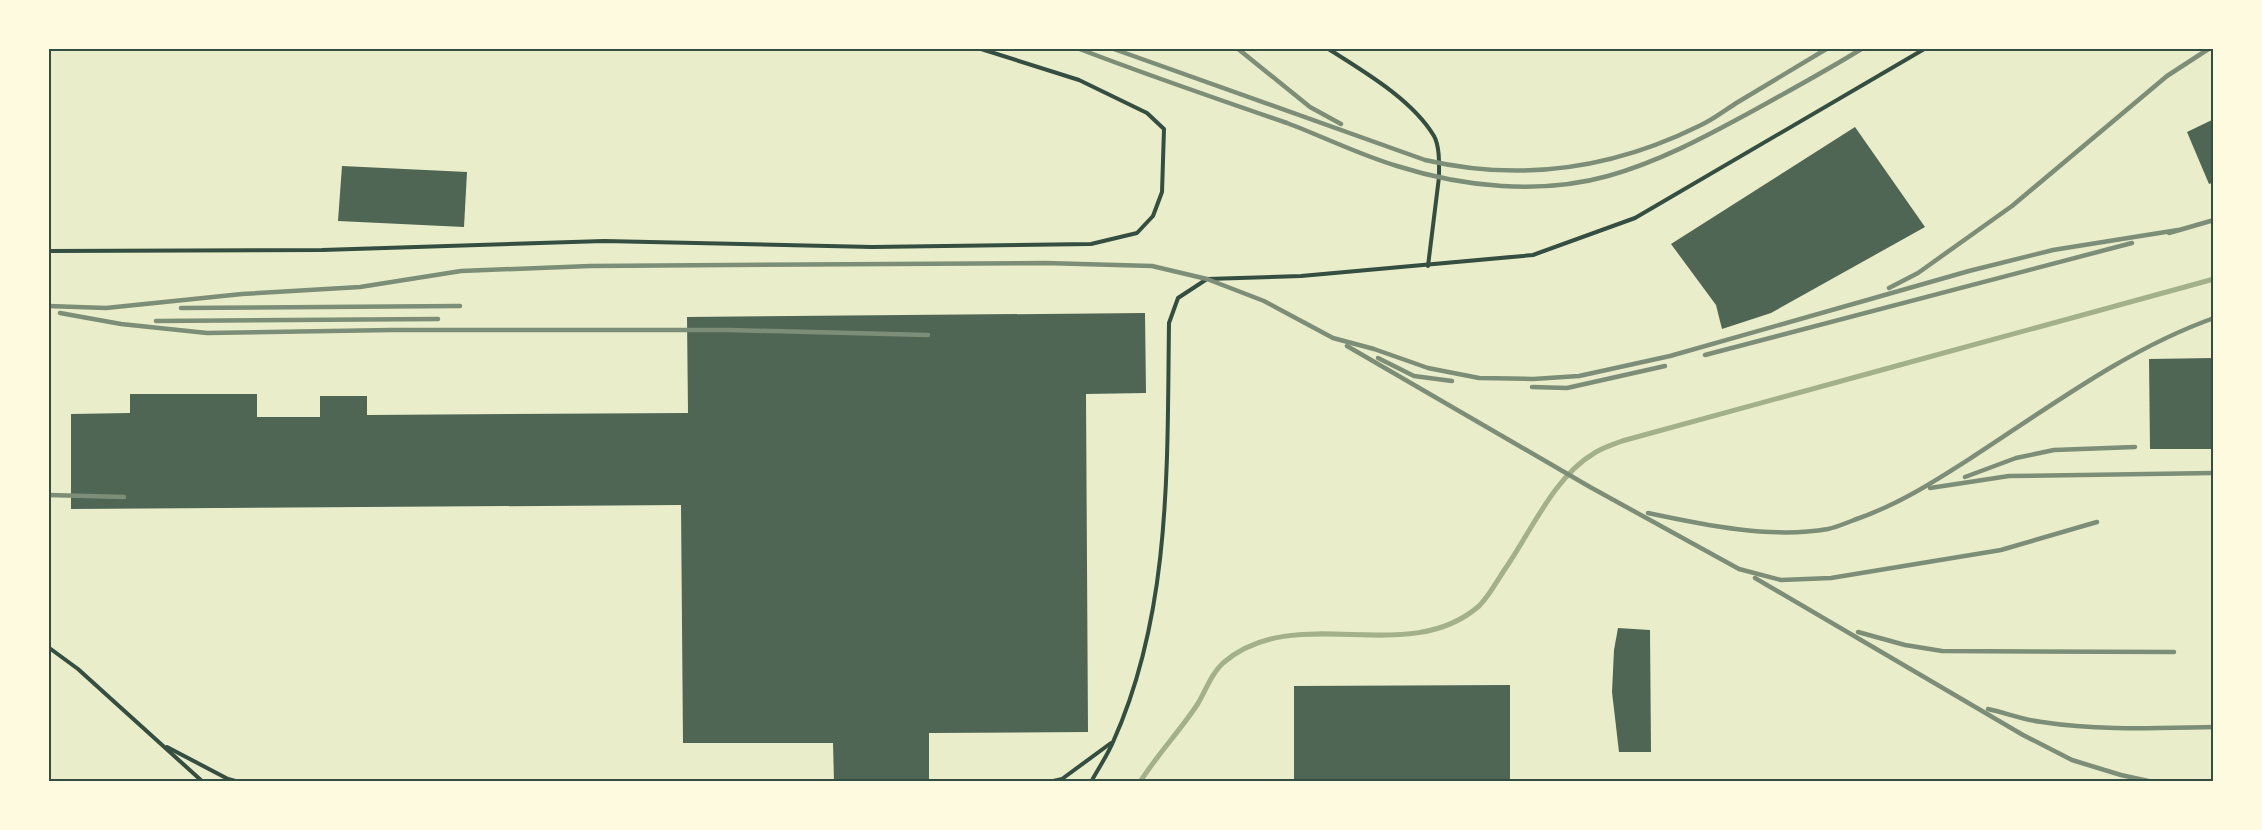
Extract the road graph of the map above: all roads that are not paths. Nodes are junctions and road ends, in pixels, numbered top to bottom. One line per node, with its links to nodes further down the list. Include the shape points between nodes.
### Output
1 (978, 48): 4 (lane, via 1079,80 1148,113 1164,129 1162,192 1153,216 1137,233 1091,244 872,247 604,241 322,250)
2 (1328, 48): 5 (lane, via 1408,104 1436,138 1439,177)
3 (1926, 48): 5 (lane, via 1635,218 1533,255)
4 (48, 251)
5 (1428, 266): 7 (lane, via 1207,279 1178,298 1169,323 1166,501 1158,579 1138,674)
6 (48, 647): 8 (lane)
7 (1113, 742): 11 (lane, via 1062,779); 12 (lane)
8 (161, 744): 9 (lane); 10 (lane)
9 (203, 782)
10 (239, 782)
11 (1049, 782)
12 (1091, 782)

